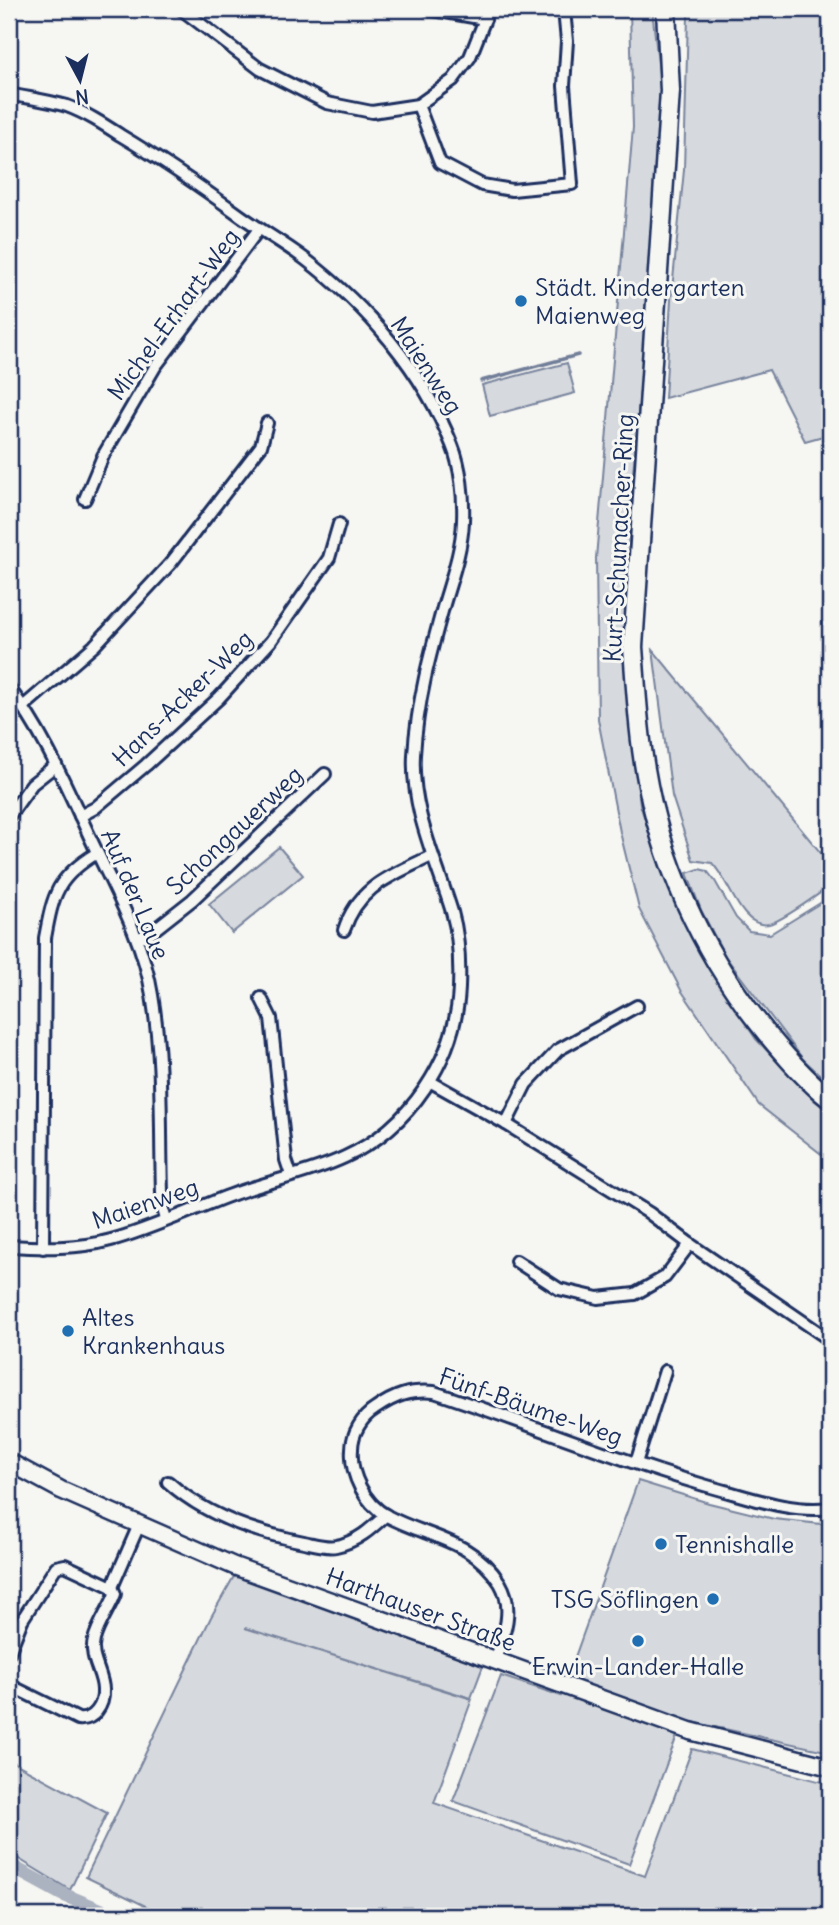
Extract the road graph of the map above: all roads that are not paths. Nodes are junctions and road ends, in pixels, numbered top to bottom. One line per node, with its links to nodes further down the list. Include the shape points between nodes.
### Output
1 (181, 9): 7 (street, via 260,69 327,103 372,112)
2 (428, 9): 5 (street)
3 (562, 9): 7 (street, via 568,41 564,86 572,184 512,190 482,186 440,163)
4 (666, 9): 25 (main road, Kurt-Schumacher-Ring, via 670,91 633,647 645,771 672,867 707,947 766,1032)
5 (486, 14): 7 (street, via 470,57 453,80)
6 (9, 94): 8 (street, Maienweg, via 85,113 169,164)
7 (418, 105)
8 (259, 229): 10 (street, Michel-Erhart-Weg, via 155,366 103,456); 19 (street, Maienweg, via 305,259 377,325 433,406 454,448 463,523 420,693 414,760 418,805)
9 (267, 423): 13 (street, via 261,446 171,564 94,646)
10 (85, 499)
11 (339, 524): 17 (street, Hans-Acker-Weg, via 329,558 271,641 219,698 95,808)
12 (9, 688): 13 (street, Auf der Laue)
13 (23, 707): 14 (street, Auf der Laue)
14 (56, 765): 16 (street, via 32,784); 17 (street, Auf der Laue)
15 (325, 774): 21 (street, Schongauerweg, via 192,900)
16 (9, 816)
17 (80, 816): 18 (street, Auf der Laue)
18 (97, 853): 21 (street, Auf der Laue); 31 (street, via 64,879 52,900 45,938)
19 (431, 856): 20 (street, via 374,885 358,900); 24 (street, Maienweg, via 453,914 460,958 459,995 450,1036)
20 (344, 930)
21 (137, 939): 28 (street, Auf der Laue, via 158,1038)
22 (261, 998): 27 (street, via 271,1018)
23 (637, 1006): 26 (street, via 558,1049 526,1084)
24 (431, 1082): 26 (street); 27 (street, Maienweg, via 371,1142 345,1158)
25 (830, 1099)
26 (506, 1124): 29 (street, via 649,1213)
27 (291, 1175): 28 (street, Maienweg)
28 (166, 1219): 31 (street, Maienweg, via 112,1240)
29 (690, 1244): 32 (street, via 665,1277 650,1287 635,1294 598,1298 559,1289); 33 (street)
30 (9, 1246): 31 (street, Maienweg)
31 (43, 1248)
32 (516, 1261)
33 (830, 1340)
34 (665, 1371): 36 (street, Fünf-Bäume-Weg)
35 (9, 1462): 40 (street, Harthauser Straße)
36 (636, 1463): 38 (street, Fünf-Bäume-Weg, via 754,1499 798,1508); 39 (street, Fünf-Bäume-Weg, via 434,1392 403,1393 370,1411 352,1441 355,1479)
37 (168, 1482): 39 (street, via 184,1497 254,1531 314,1544 334,1547 353,1541)
38 (830, 1507)
39 (386, 1515): 43 (street, Fünf-Bäume-Weg, via 472,1554 496,1577 508,1615)
40 (139, 1525): 41 (street); 43 (street, Harthauser Straße, via 234,1566)
41 (112, 1587): 42 (street, via 65,1565 56,1567 22,1620); 44 (street, via 113,1600 93,1641 104,1691 94,1716 78,1719)
42 (9, 1653)
43 (495, 1660): 45 (street, Harthauser Straße, via 690,1731)
44 (9, 1685)
45 (830, 1767)

